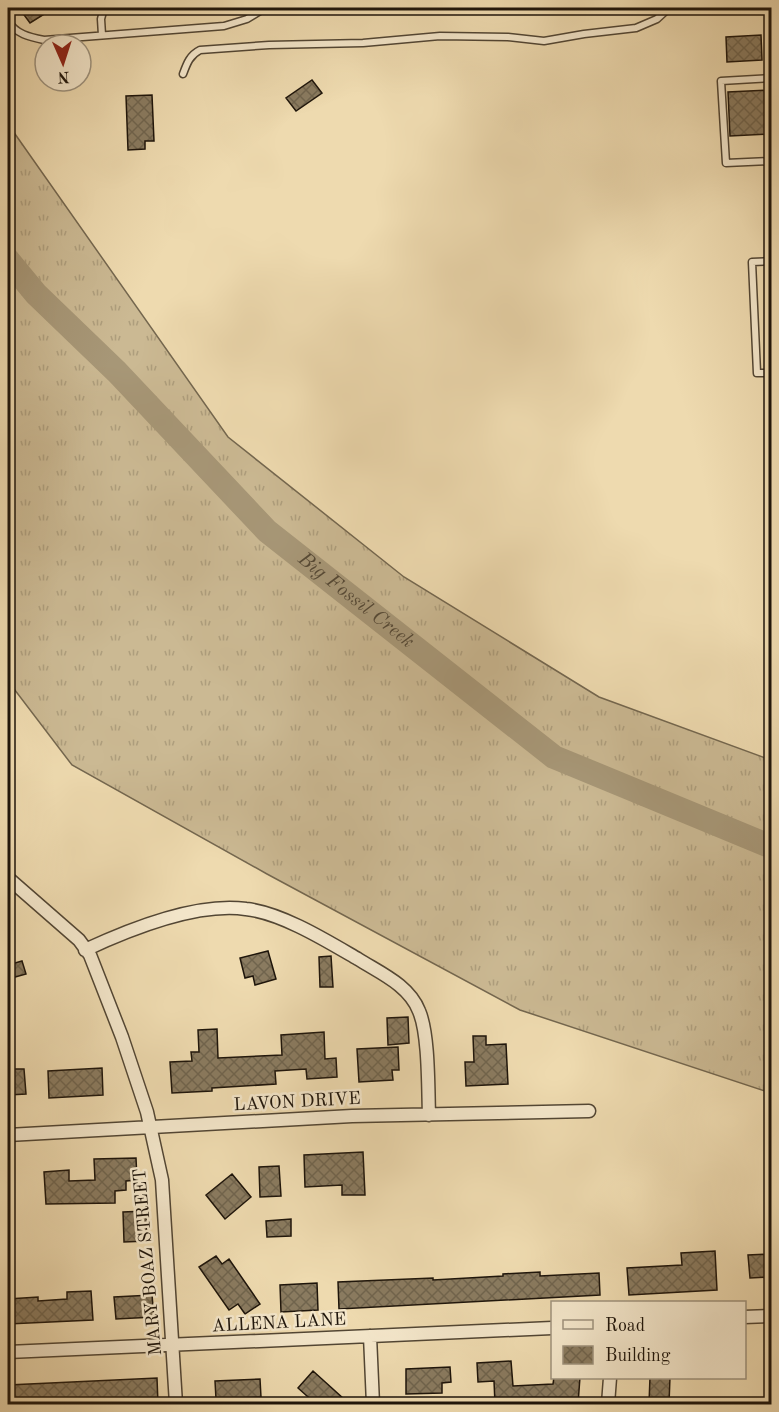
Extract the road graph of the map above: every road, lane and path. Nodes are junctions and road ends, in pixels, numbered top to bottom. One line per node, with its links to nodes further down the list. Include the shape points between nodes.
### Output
1 (104, 8): 5 (lane)
2 (265, 8): 5 (lane, via 224,26)
3 (669, 8): 6 (lane, via 657,19 636,28 544,41 440,36 200,50 189,60)
4 (8, 21): 5 (lane, via 27,37 44,40)
5 (102, 35)
6 (183, 74)
7 (771, 78): 8 (lane, via 721,81 726,163)
8 (771, 161)
9 (771, 261): 10 (lane, via 752,262 757,373)
10 (771, 373)
11 (8, 878): 12 (street, MARY BOAZ STREET, via 79,940)
12 (85, 950): 14 (street, via 194,910 228,907 272,916 323,938 402,987 419,1011 424,1029); 15 (street, MARY BOAZ STREET, via 122,1037)
13 (589, 1111): 14 (street, LAVON DRIVE)
14 (429, 1115): 15 (street, LAVON DRIVE)
15 (151, 1127): 16 (street, LAVON DRIVE); 21 (street, MARY BOAZ STREET, via 162,1180)
16 (8, 1135)
17 (771, 1316): 18 (street)
18 (746, 1317)
19 (551, 1328): 20 (street, ALLENA LANE)
20 (370, 1336): 21 (street, ALLENA LANE); 25 (street)
21 (173, 1345): 22 (street, ALLENA LANE); 24 (street, MARY BOAZ STREET)
22 (8, 1352)
23 (610, 1379): 26 (street)
24 (176, 1404)
25 (373, 1404)
26 (608, 1404)

